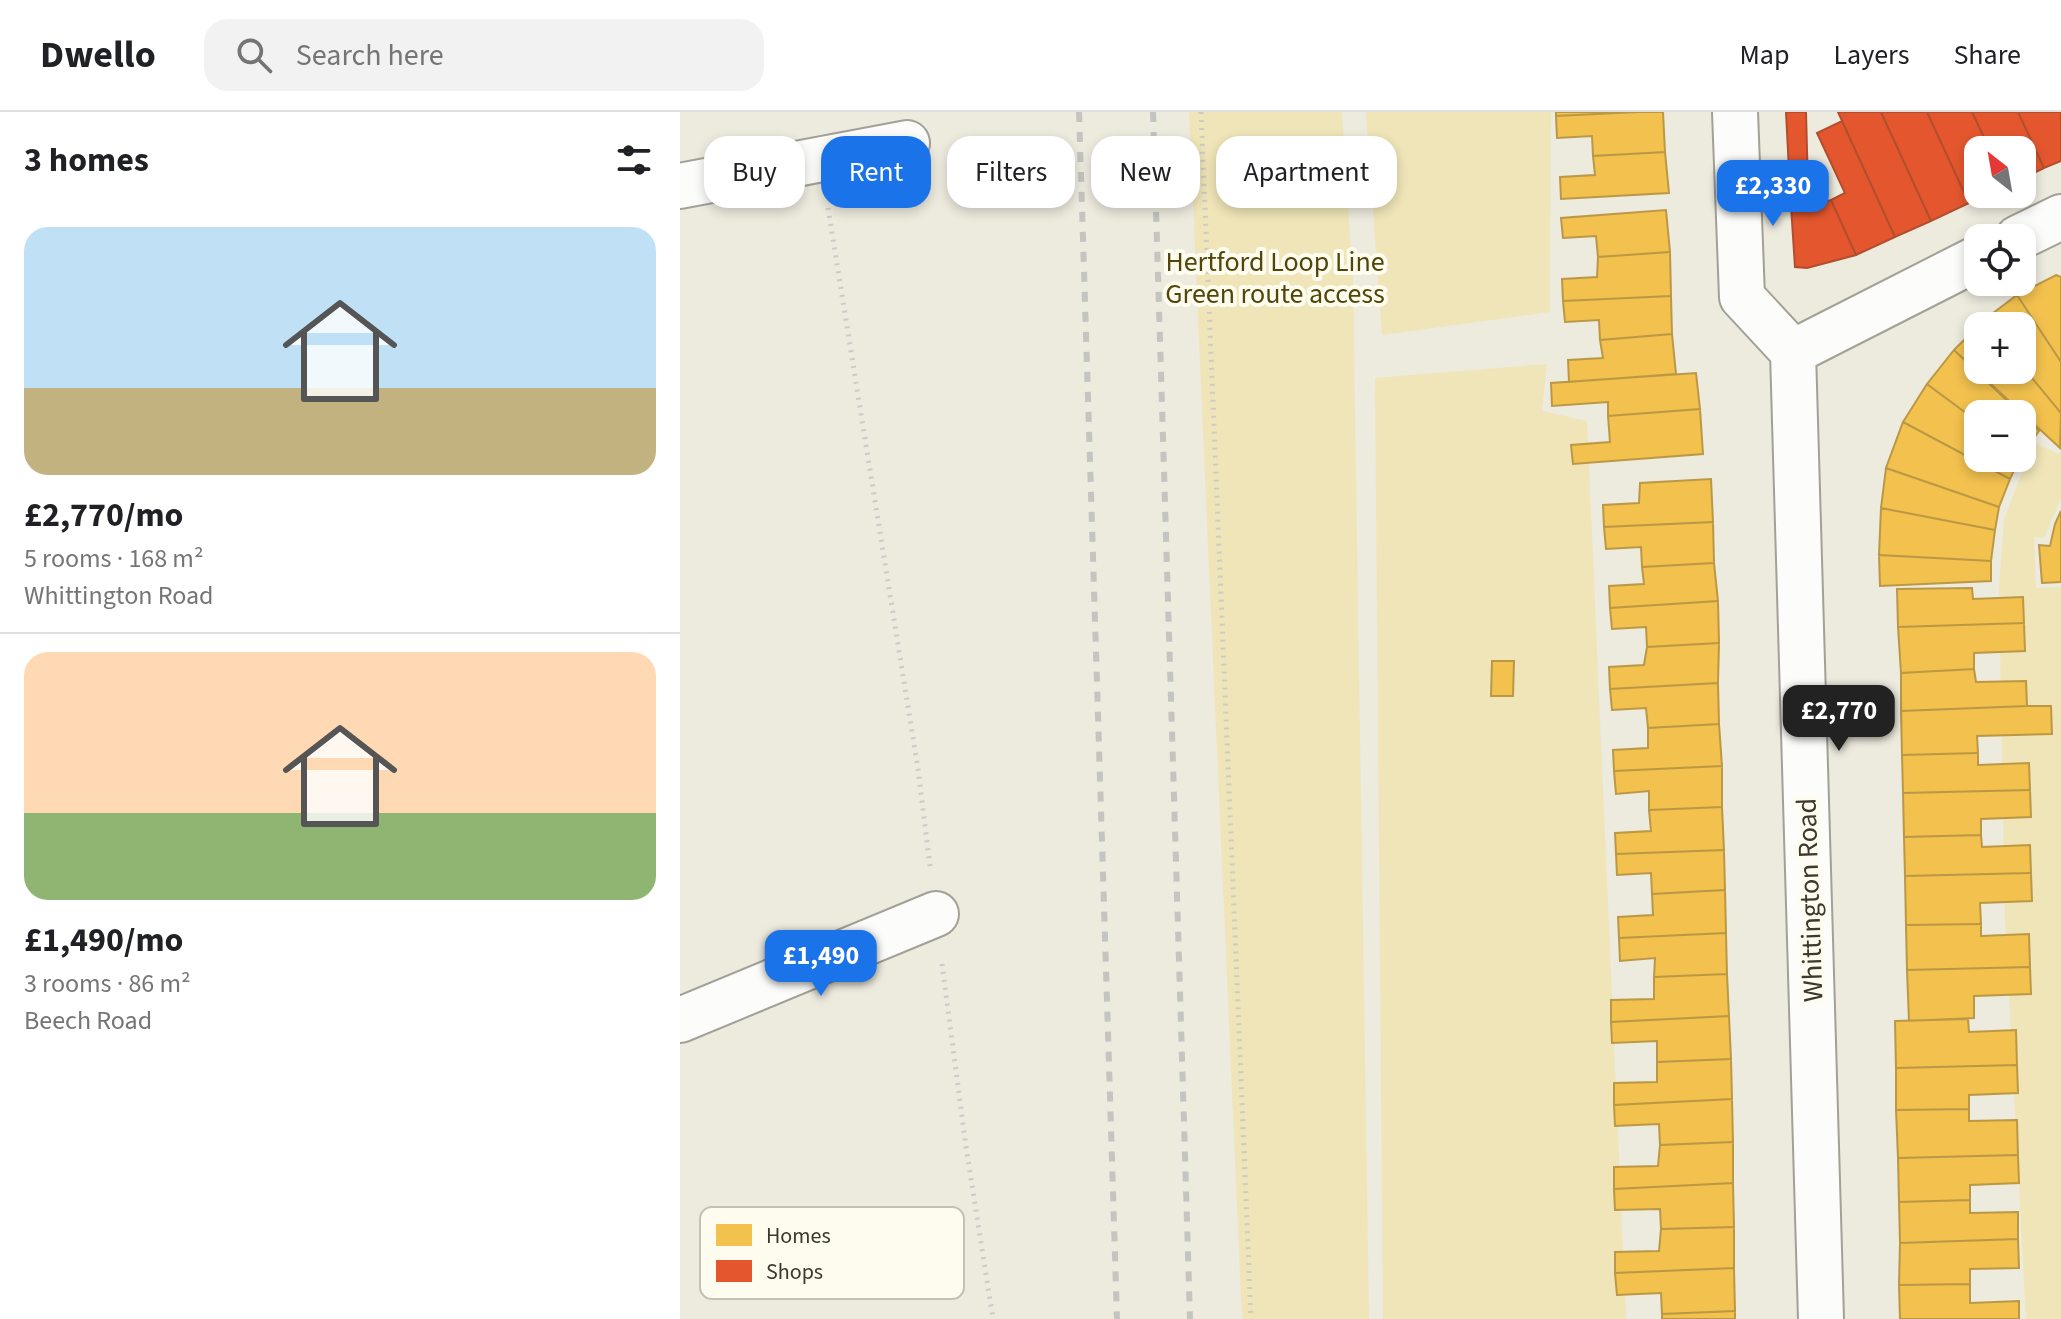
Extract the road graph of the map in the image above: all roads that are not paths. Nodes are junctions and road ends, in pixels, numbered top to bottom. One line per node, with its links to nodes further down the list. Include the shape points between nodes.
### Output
1 (1735, 112): 7 (street, via 1742,297)
2 (821, 159): 3 (street)
3 (684, 184)
4 (2061, 217): 5 (street)
5 (2036, 229)
6 (1964, 265): 7 (street)
7 (1793, 352): 10 (street, Whittington Road)
8 (936, 914): 9 (street)
9 (680, 1020)
10 (1821, 1319)

